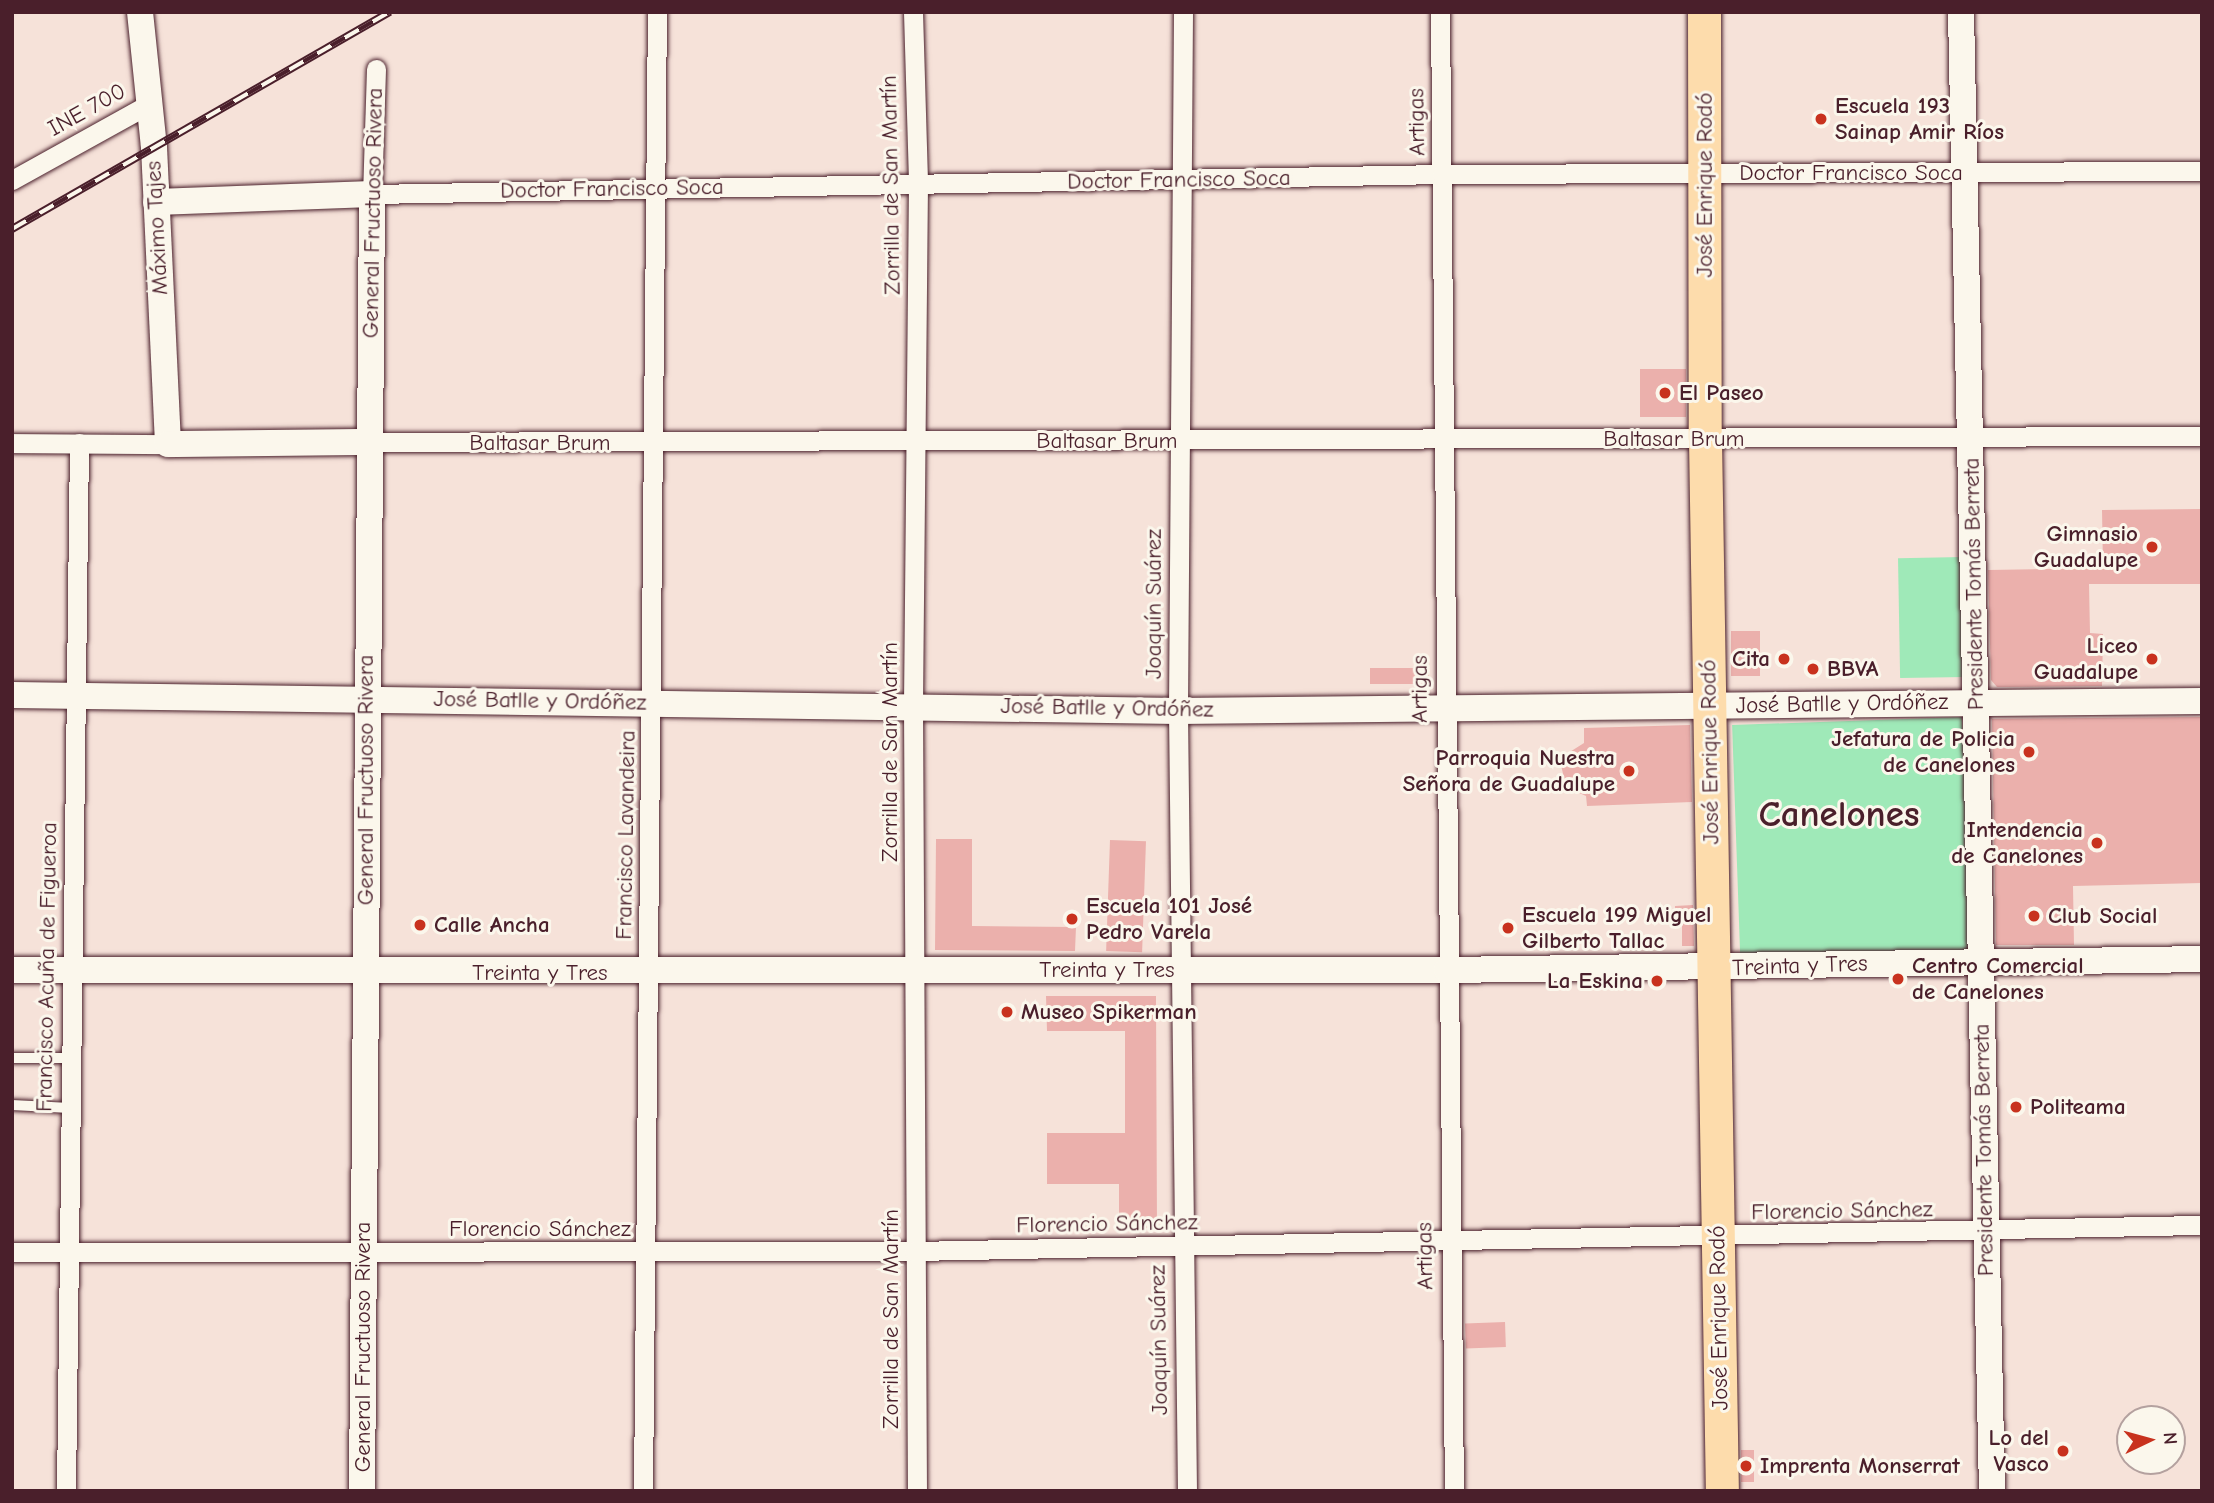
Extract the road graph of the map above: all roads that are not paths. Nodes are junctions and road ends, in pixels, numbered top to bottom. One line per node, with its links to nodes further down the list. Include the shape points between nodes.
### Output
1 (141, 12): 9 (street, Máximo Tajes)
2 (657, 12): 17 (street, Francisco Lavandeira)
3 (913, 12): 16 (street, Zorrilla de San Martín)
4 (1183, 12): 15 (street, Joaquín Suárez)
5 (1440, 12): 13 (street, Artigas)
6 (1704, 12): 12 (highway, José Enrique Rodó)
7 (1961, 12): 11 (street, Presidente Tomás Berreta)
8 (376, 69): 18 (street, General Fructuoso Rivera)
9 (149, 104): 14 (street, INE 700); 19 (street, Máximo Tajes)
10 (2202, 171): 11 (street, Doctor Francisco Soca)
11 (1964, 172): 12 (street, Doctor Francisco Soca); 21 (street, Presidente Tomás Berreta)
12 (1705, 173): 13 (street, Doctor Francisco Soca); 22 (highway, José Enrique Rodó)
13 (1442, 174): 15 (street, Doctor Francisco Soca); 23 (street, Artigas)
14 (12, 180)
15 (1181, 181): 16 (street, Doctor Francisco Soca); 24 (street, Joaquín Suárez)
16 (918, 183): 17 (street, Doctor Francisco Soca); 28 (street, Zorrilla de San Martín)
17 (656, 188): 18 (street, Doctor Francisco Soca); 30 (street, Francisco Lavandeira)
18 (372, 194): 19 (street, Doctor Francisco Soca); 25 (street, General Fructuoso Rivera)
19 (156, 202): 29 (street, Máximo Tajes)
20 (2202, 436): 21 (street, Baltasar Brum)
21 (1970, 437): 22 (street, Baltasar Brum); 36 (street, Presidente Tomás Berreta)
22 (1705, 438): 23 (street, Baltasar Brum); 38 (highway, José Enrique Rodó)
23 (1443, 440): 24 (street, Baltasar Brum); 39 (street, Artigas)
24 (1178, 441): 28 (street, Baltasar Brum); 40 (street, Joaquín Suárez)
25 (369, 442): 29 (street, Baltasar Brum); 30 (street, Baltasar Brum); 33 (street, General Fructuoso Rivera)
26 (12, 443): 27 (street, Baltasar Brum)
27 (79, 443): 29 (street, Baltasar Brum); 32 (street, Francisco Acuña de Figueroa)
28 (916, 443): 30 (street, Baltasar Brum); 37 (street, Zorrilla de San Martín)
29 (168, 444)
30 (654, 444): 35 (street, Francisco Lavandeira)
31 (12, 695): 32 (street, José Batlle y Ordóñez)
32 (74, 697): 33 (street, José Batlle y Ordóñez); 45 (street, Francisco Acuña de Figueroa)
33 (365, 698): 35 (street, José Batlle y Ordóñez); 49 (street, General Fructuoso Rivera)
34 (2202, 701): 36 (street, José Batlle y Ordóñez)
35 (652, 703): 37 (street, José Batlle y Ordóñez); 50 (street, Francisco Lavandeira)
36 (1976, 703): 38 (street, José Batlle y Ordóñez); 42 (street, Presidente Tomás Berreta)
37 (913, 705): 40 (street, José Batlle y Ordóñez); 48 (street, Zorrilla de San Martín)
38 (1709, 705): 39 (street, José Batlle y Ordóñez); 43 (highway, José Enrique Rodó)
39 (1445, 706): 40 (street, José Batlle y Ordóñez); 47 (street, Artigas)
40 (1178, 711): 46 (street, Joaquín Suárez)
41 (2202, 959): 42 (street, Treinta y Tres)
42 (1981, 961): 43 (street, Treinta y Tres); 56 (street, Presidente Tomás Berreta)
43 (1713, 969): 47 (street, Treinta y Tres); 57 (highway, José Enrique Rodó)
44 (12, 970): 45 (street, Treinta y Tres)
45 (72, 970): 49 (street, Treinta y Tres); 52 (street, Francisco Acuña de Figueroa)
46 (1180, 970): 47 (street, Treinta y Tres); 48 (street, Treinta y Tres); 59 (street, Joaquín Suárez)
47 (1447, 970): 58 (street, Artigas)
48 (917, 971): 50 (street, Treinta y Tres); 60 (street, Zorrilla de San Martín)
49 (366, 973): 50 (street, Treinta y Tres); 63 (street, General Fructuoso Rivera)
50 (648, 973): 64 (street, Francisco Lavandeira)
51 (12, 1058): 52 (lane)
52 (71, 1058): 54 (street, Francisco Acuña de Figueroa)
53 (12, 1105): 54 (lane)
54 (70, 1108): 62 (street, Francisco Acuña de Figueroa)
55 (2202, 1225): 56 (street, Florencio Sánchez)
56 (1986, 1233): 57 (street, Florencio Sánchez); 72 (street, Presidente Tomás Berreta)
57 (1717, 1238): 58 (street, Florencio Sánchez); 71 (highway, José Enrique Rodó)
58 (1449, 1243): 59 (street, Florencio Sánchez); 70 (street, Artigas)
59 (1182, 1247): 60 (street, Florencio Sánchez); 69 (street, Joaquín Suárez)
60 (914, 1251): 64 (street, Florencio Sánchez); 68 (street, Zorrilla de San Martín)
61 (12, 1252): 62 (street, Florencio Sánchez)
62 (69, 1253): 63 (street, Florencio Sánchez); 65 (street, Francisco Acuña de Figueroa)
63 (363, 1254): 64 (street, Florencio Sánchez); 66 (street, General Fructuoso Rivera)
64 (644, 1254): 67 (street, Francisco Lavandeira)
65 (66, 1491)
66 (362, 1491)
67 (643, 1491)
68 (917, 1491)
69 (1187, 1491)
70 (1454, 1491)
71 (1722, 1491)
72 (1992, 1491)

